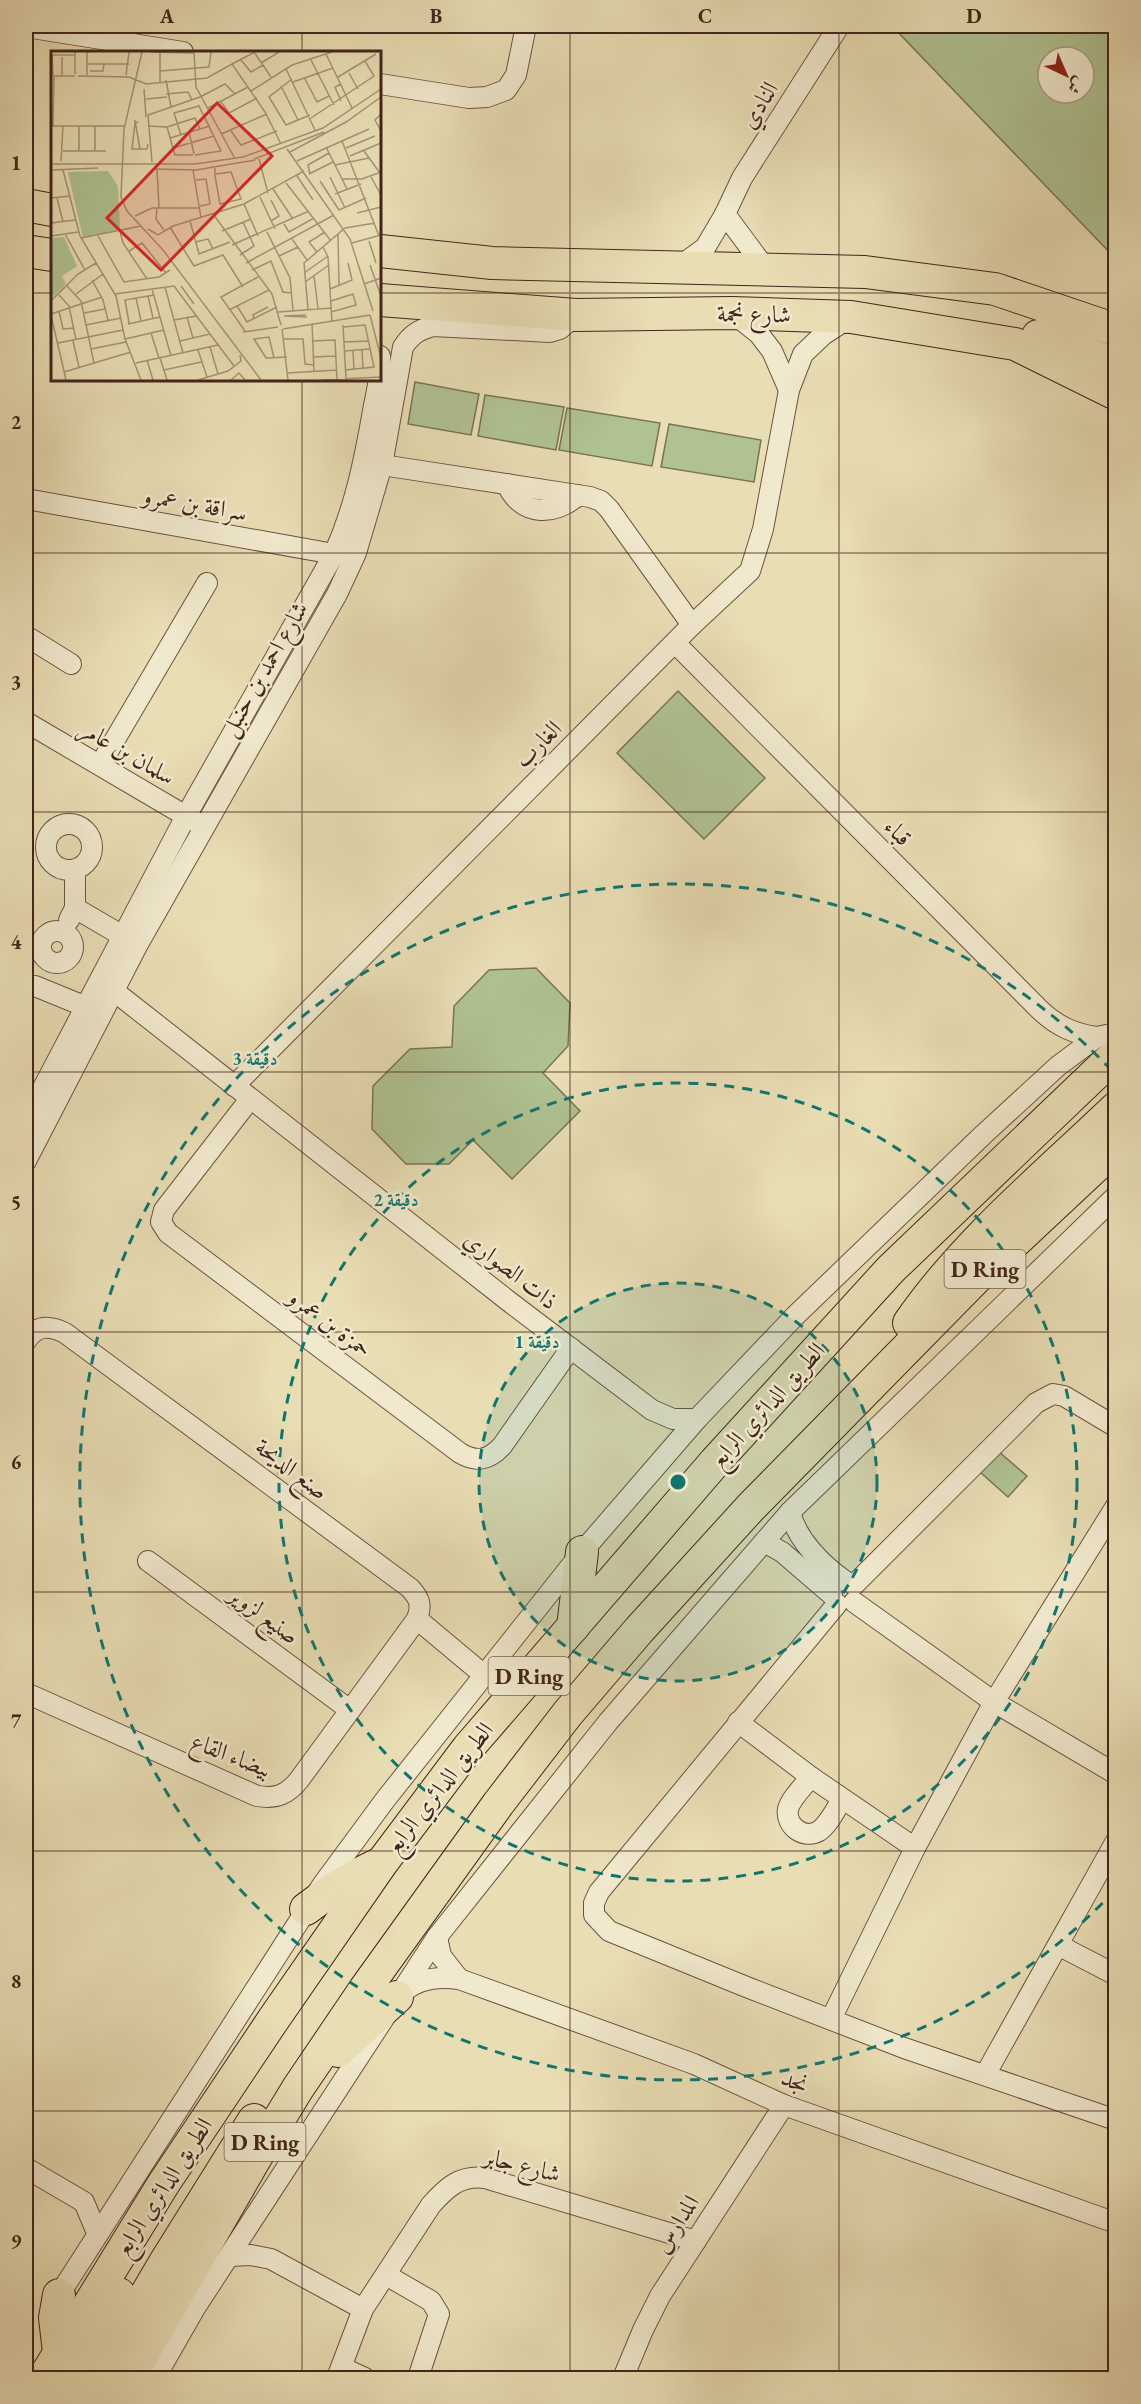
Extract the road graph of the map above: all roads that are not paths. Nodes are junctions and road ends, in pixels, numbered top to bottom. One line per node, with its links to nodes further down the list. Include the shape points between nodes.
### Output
1 (526, 26): 5 (street, via 516,75 506,90 488,97 469,98)
2 (839, 26): 8 (street, النادي, via 742,178)
3 (26, 27): 4 (street)
4 (177, 51)
5 (381, 84)
6 (26, 205): 7 (main road)
7 (51, 210)
8 (726, 214): 12 (street); 13 (street, النادي, via 705,248)
9 (26, 251): 11 (main road)
10 (381, 251): 13 (main road, شارع نجمة, via 492,263)
11 (51, 255)
12 (765, 268): 13 (main road, شارع نجمة); 18 (main road, شارع نجمة, via 865,272 995,289)
13 (675, 269)
14 (381, 300): 16 (main road, شارع نجمة)
15 (731, 313): 16 (main road, شارع نجمة); 17 (main road, شارع نجمة); 22 (street, via 759,334 772,351)
16 (576, 315): 24 (street, شارع احمد بن حنبل, via 550,332 433,326 420,329 403,347)
17 (851, 317): 19 (main road, شارع نجمة); 22 (street, الغارب, via 803,354)
18 (1116, 330)
19 (1015, 344): 20 (main road, via 1039,336); 23 (main road, شارع نجمة)
20 (1116, 364)
21 (380, 381): 27 (street, شارع احمد بن حنبل, via 361,479)
22 (789, 390): 29 (street, الغارب, via 763,529 750,571)
23 (1116, 394)
24 (382, 465): 26 (street, شارع احمد بن حنبل); 29 (street, via 601,501)
25 (26, 499): 27 (street, سراقة بن عمرو)
26 (356, 553): 27 (street, سراقة بن عمرو); 36 (street, شارع احمد بن حنبل)
27 (334, 554): 35 (street, شارع احمد بن حنبل)
28 (207, 583): 34 (street)
29 (692, 625): 31 (street, الغارب)
30 (27, 640): 32 (street)
31 (675, 643): 43 (street, قباء, via 1050,1019 1075,1033); 44 (street, الغارب)
32 (71, 664)
33 (26, 722): 34 (street, سلمان بن عامر)
34 (100, 765): 35 (street, سلمان بن عامر)
35 (186, 816): 36 (street, سلمان بن عامر); 39 (street, شارع احمد بن حنبل)
36 (203, 826): 39 (street, شارع احمد بن حنبل)
37 (75, 870): 38 (street)
38 (75, 908): 39 (street); 40 (street, via 63,933 52,932 43,939 41,950 47,960)
39 (130, 940): 41 (street, شارع احمد بن حنبل); 42 (street, شارع احمد بن حنبل)
40 (30, 989): 42 (street)
41 (114, 991): 42 (street, شارع احمد بن حنبل); 44 (street, ذات الصواري)
42 (93, 1010): 47 (street, شارع احمد بن حنبل); 49 (street, شارع احمد بن حنبل)
43 (1109, 1041): 55 (street, الطريق الدائري الرابع, via 1058,1066 795,1316); 65 (main road, الطريق الدائري الرابع / D Ring, via 891,1269 715,1462)
44 (234, 1086): 45 (street, ذات الصواري)
45 (250, 1099): 52 (street, ذات الصواري); 52 (street, حمزة بن عمرو, via 164,1210 161,1222 168,1233 471,1459 493,1456 502,1446)
46 (1116, 1108): 53 (main road, via 965,1253 915,1313)
47 (26, 1120)
48 (1116, 1147): 53 (main road, D Ring, via 975,1279)
49 (28, 1152)
50 (1116, 1196): 59 (street)
51 (26, 1341): 64 (street, صنع الديحة, via 41,1327 65,1333 410,1588 420,1598)
52 (570, 1348): 54 (street, ذات الصواري)
53 (860, 1396): 84 (main road, D Ring, via 751,1507 567,1713)
54 (652, 1410): 55 (street, ذات الصواري, via 674,1419); 57 (street, ذات الصواري, via 664,1430)
55 (697, 1419): 57 (street, الطريق الدائري الرابع)
56 (1116, 1427): 63 (street, via 1064,1396 1053,1394 1036,1402)
57 (668, 1453): 61 (street, الطريق الدائري الرابع)
58 (1116, 1506): 68 (street)
59 (790, 1512): 60 (street); 63 (street, via 800,1537 832,1571)
60 (764, 1542): 63 (street); 78 (street, via 608,1722)
61 (582, 1552): 65 (main road); 66 (street, الطريق الدائري الرابع)
62 (148, 1561): 69 (street, صنيع لزوير)
63 (845, 1593): 68 (street); 70 (street)
64 (417, 1619): 66 (street); 69 (street, بيضاء القاع)
65 (573, 1627): 76 (main road, الطريق الدائري الرابع / D Ring, via 468,1748)
66 (484, 1675): 77 (street, الطريق الدائري الرابع, via 385,1800)
67 (26, 1693): 69 (street, بيضاء القاع, via 269,1798 290,1790)
68 (994, 1702): 71 (street); 75 (street)
69 (350, 1710)
70 (738, 1722): 72 (street); 83 (street, via 598,1892 594,1915 609,1931)
71 (1116, 1774)
72 (811, 1777): 73 (street); 73 (street, via 788,1810 796,1831 818,1832)
73 (842, 1800): 75 (street)
74 (1116, 1841): 79 (street)
75 (915, 1848): 83 (street)
76 (381, 1864): 77 (main road, via 337,1886); 101 (main road, الطريق الدائري الرابع / D Ring, via 164,2183)
77 (306, 1909): 90 (street, الطريق الدائري الرابع)
78 (437, 1937): 81 (street, via 441,1956); 82 (street)
79 (1058, 1945): 80 (street); 85 (street)
80 (1116, 1975)
81 (459, 1979): 82 (street, نجد, via 419,1981); 87 (street, نجد, via 694,2064)
82 (397, 1997): 86 (main road); 92 (street)
83 (831, 2019): 85 (street)
84 (341, 2025): 86 (main road, D Ring); 103 (main road, via 304,2046 284,2072)
85 (985, 2075): 88 (street)
86 (298, 2088): 104 (main road, D Ring)
87 (784, 2104): 93 (street, نجد); 95 (street, المدارس)
88 (1116, 2120)
89 (26, 2168): 91 (street)
90 (127, 2186): 91 (street, via 108,2199); 94 (street, الطريق الدائري الرابع)
91 (84, 2202): 94 (street)
92 (255, 2216): 96 (street); 97 (street, via 257,2240)
93 (1116, 2223)
94 (97, 2233): 99 (street, الطريق الدائري الرابع)
95 (696, 2241): 98 (street, شارع جابر, via 474,2176 459,2179 444,2190); 108 (street, المدارس, via 642,2330)
96 (230, 2256): 97 (street); 105 (street)
97 (271, 2259): 100 (street)
98 (388, 2271): 100 (street, شارع جابر); 107 (street, via 431,2301 439,2314)
99 (59, 2295): 101 (main road, via 55,2330)
100 (363, 2309): 102 (street, شارع جابر)
101 (59, 2370)
102 (339, 2373): 106 (street)
103 (97, 2379)
104 (129, 2379)
105 (155, 2379)
106 (365, 2379)
107 (418, 2379)
108 (623, 2379)

